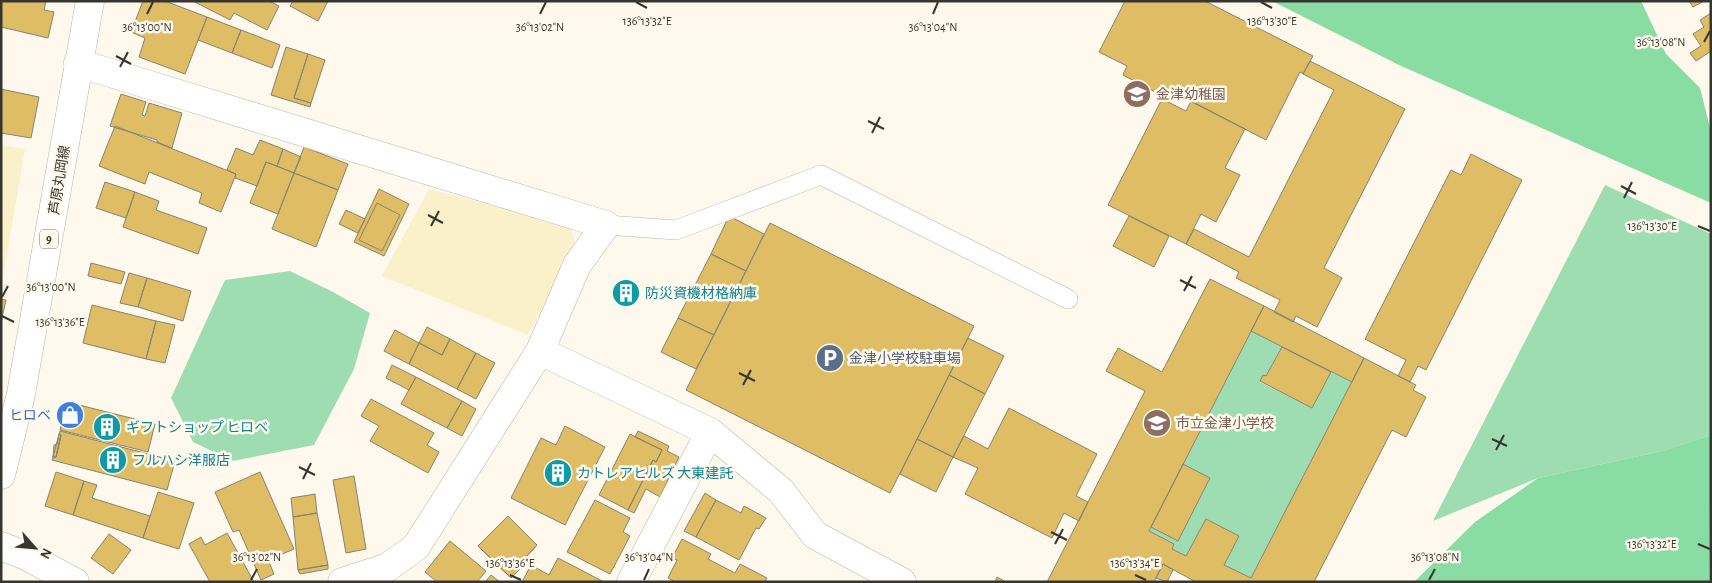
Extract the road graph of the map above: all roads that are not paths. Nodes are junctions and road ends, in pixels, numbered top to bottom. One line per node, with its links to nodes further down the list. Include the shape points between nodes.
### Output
1 (90, 1): 2 (street, 芦原丸岡線 / 9)
2 (78, 63): 3 (street); 7 (street, 芦原丸岡線 / 9, via 22,385)
3 (606, 225): 4 (lane, via 676,230 822,175); 5 (street, via 577,265)
4 (1068, 299)
5 (540, 351): 6 (street); 10 (street, via 416,547 388,567)
6 (710, 432): 11 (street); 12 (street, via 781,491 815,535)
7 (1, 476)
8 (1, 546): 9 (street)
9 (76, 582)
10 (342, 582)
11 (631, 582)
12 (902, 582)

